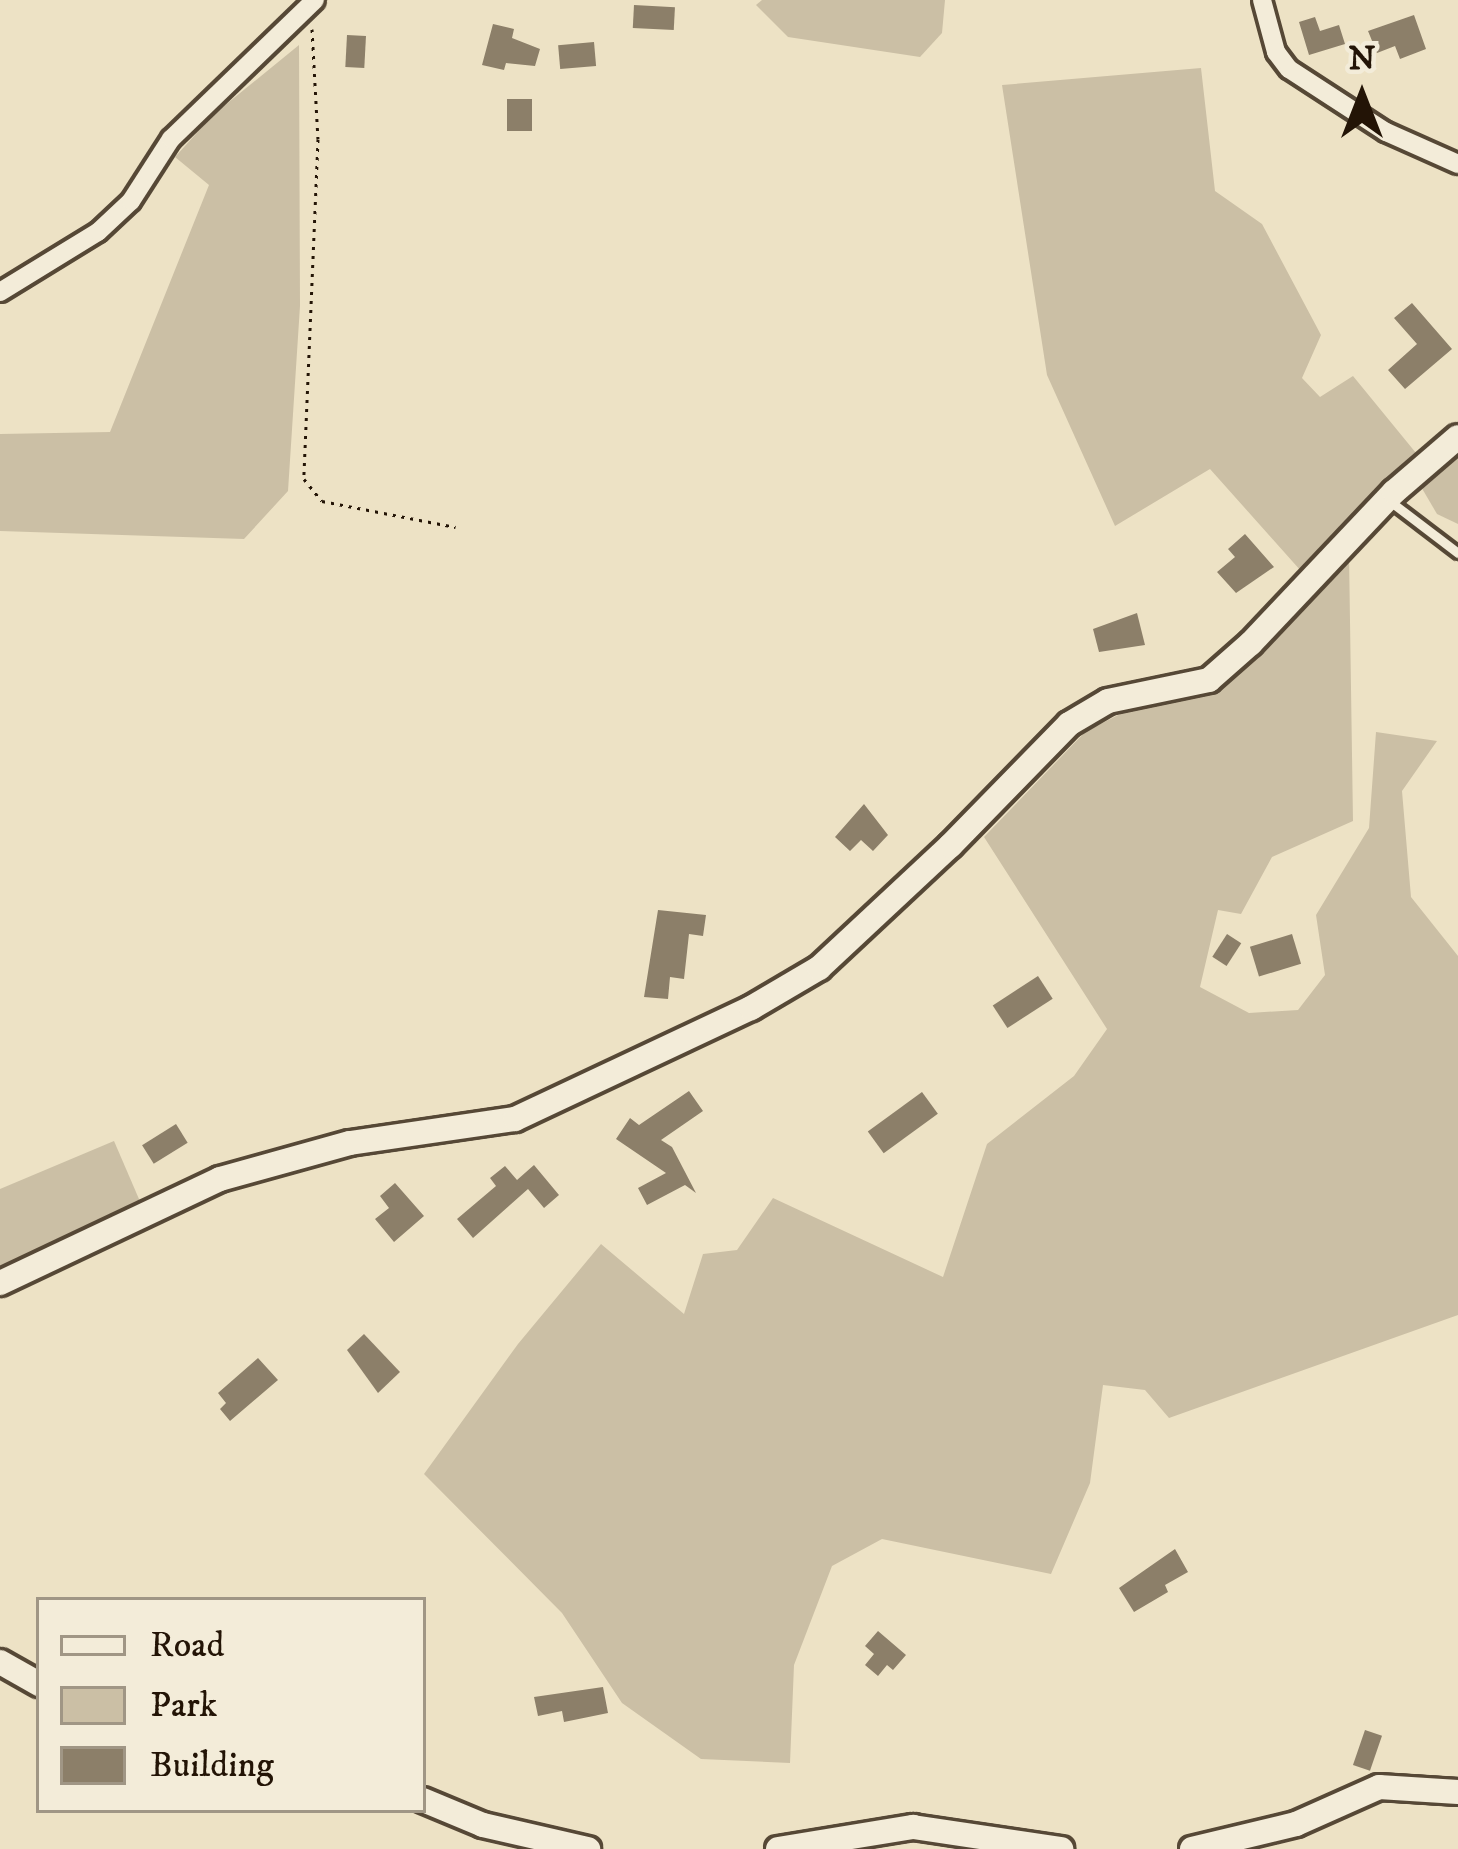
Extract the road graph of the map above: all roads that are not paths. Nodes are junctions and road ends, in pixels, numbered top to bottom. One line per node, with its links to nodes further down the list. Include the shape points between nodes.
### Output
1 (1262, 0): 3 (street, via 1288,69 1386,132)
2 (313, 5): 4 (street, via 171,139 131,201 98,232)
3 (1458, 164)
4 (0, 292)
5 (1458, 437): 6 (street)
6 (1387, 499): 7 (lane); 8 (street, via 1208,680 1108,700 1069,724 819,968 768,998 515,1119 350,1143 220,1179)
7 (1458, 553)
8 (0, 1283)
9 (0, 1662): 10 (street)
10 (36, 1682)
11 (1458, 1792): 16 (street, via 1379,1786 1296,1824)
12 (426, 1801): 13 (street, via 483,1825)
13 (588, 1849)
14 (778, 1849): 15 (street, via 913,1827)
15 (1061, 1849)
16 (1192, 1849)

